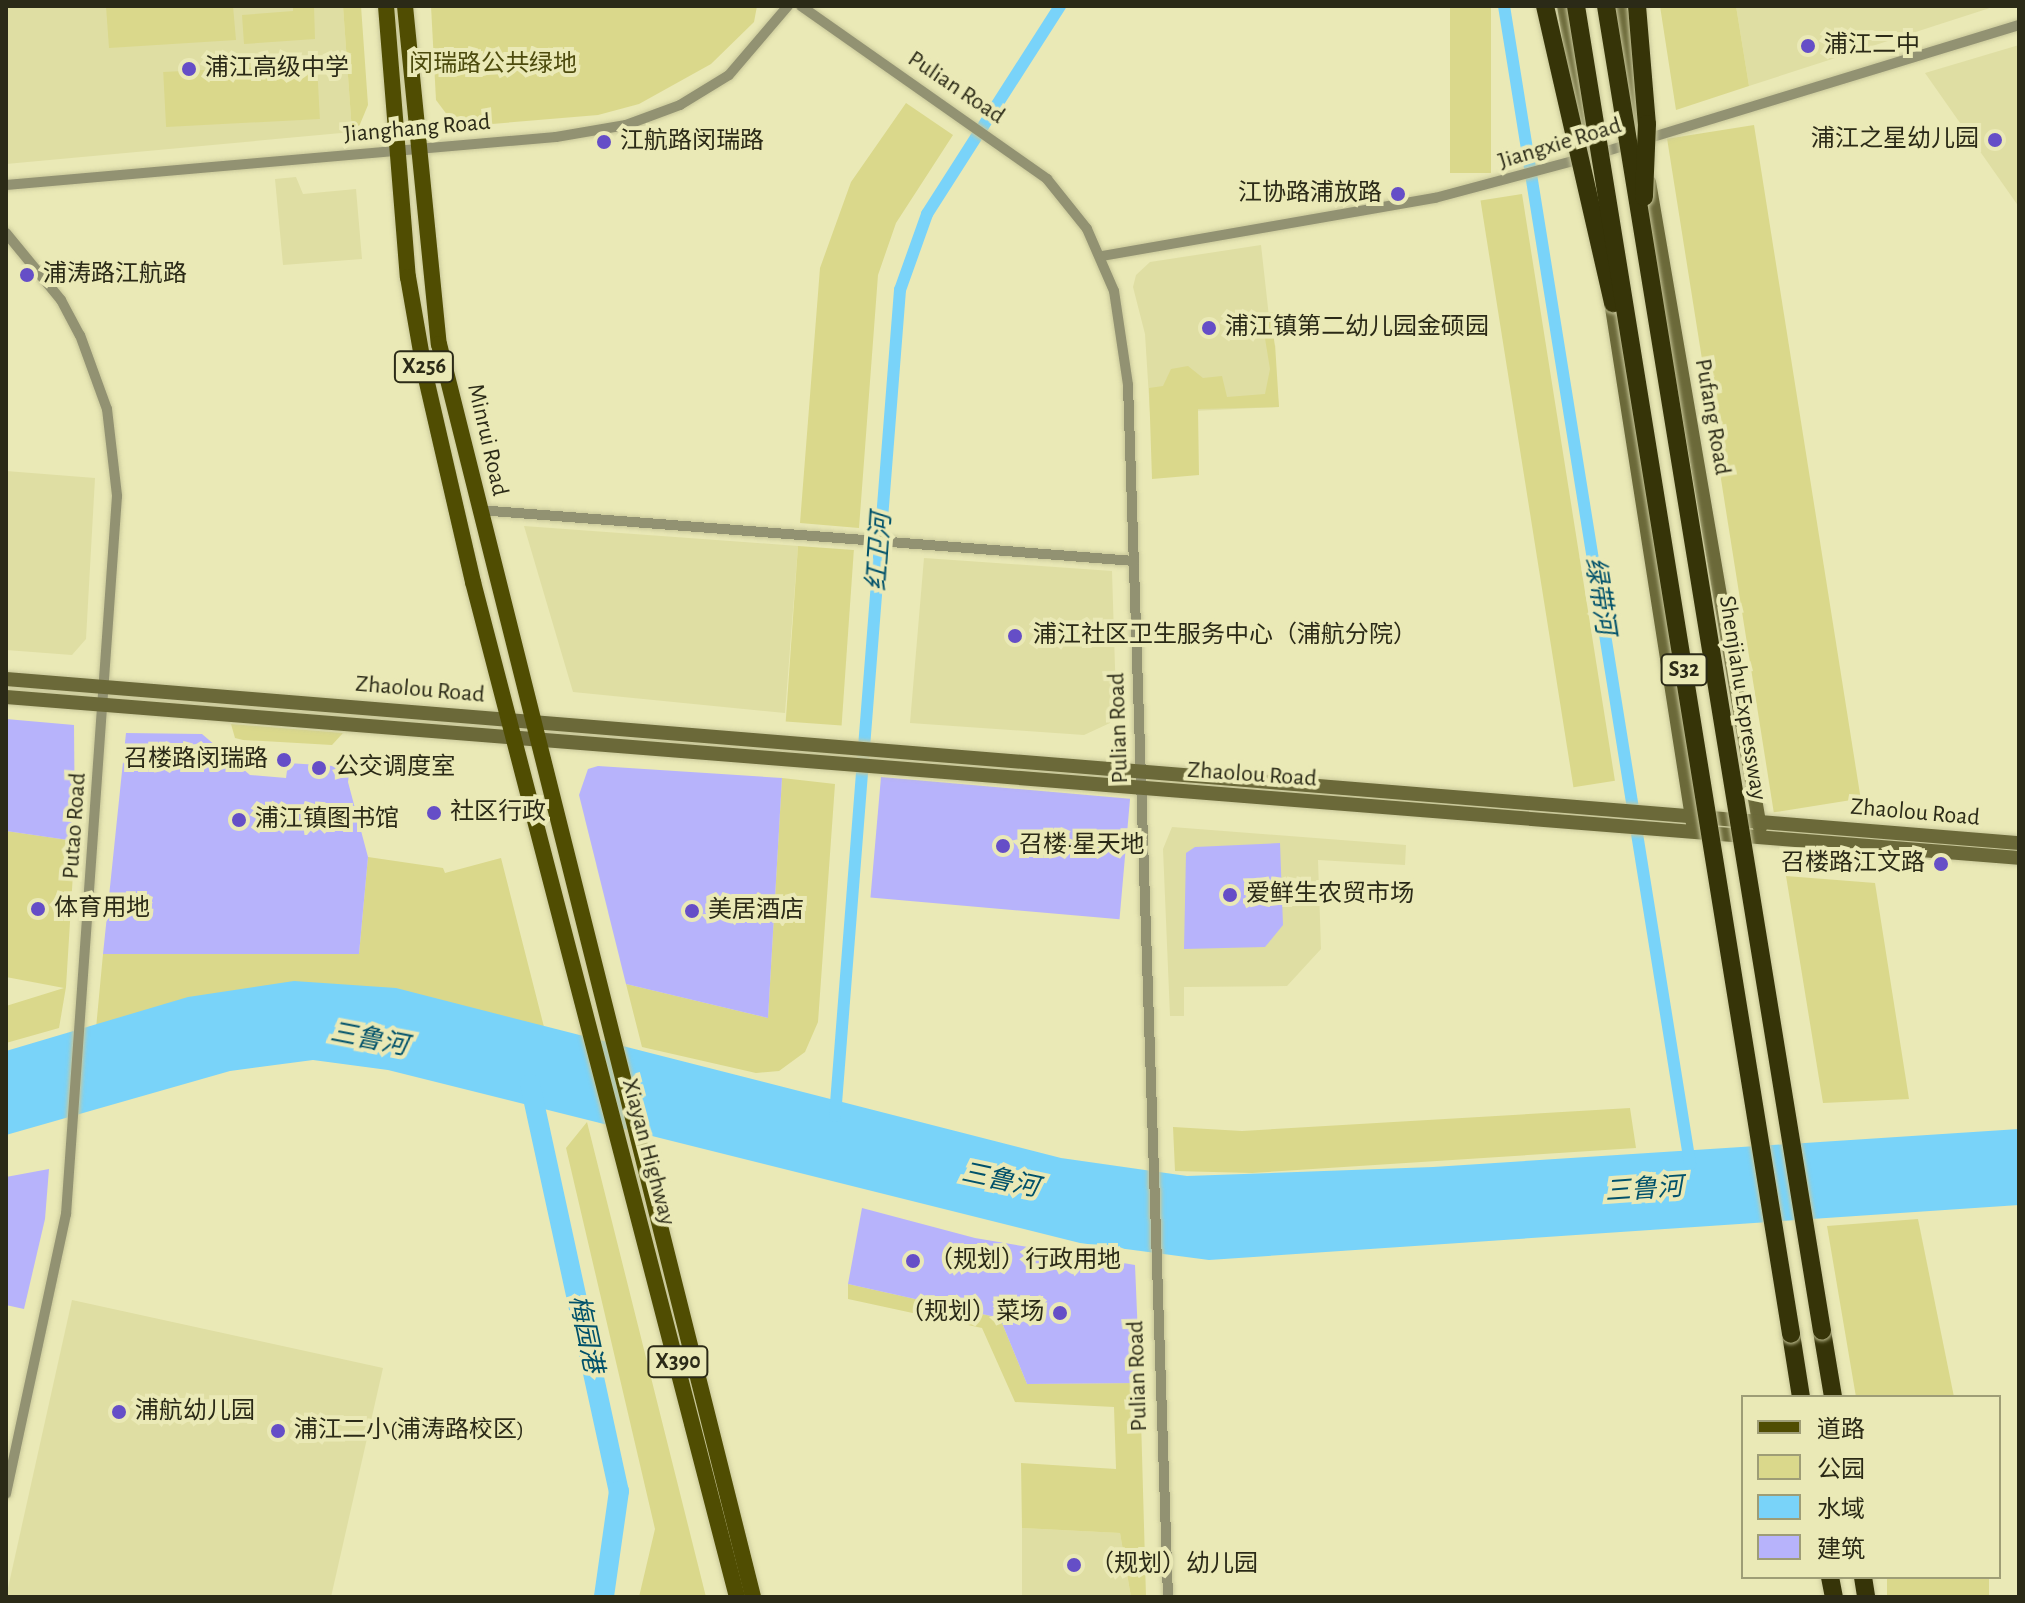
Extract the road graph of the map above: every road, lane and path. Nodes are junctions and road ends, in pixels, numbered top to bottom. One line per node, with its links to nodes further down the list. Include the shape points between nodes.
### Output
1 (386, 6): 14 (main road, Minrui Road / X256)
2 (405, 6): 13 (main road, Minrui Road / X256)
3 (788, 6): 13 (street, Jianghang Road, via 729,75 648,119 556,137)
4 (801, 6): 19 (street, Pulian Road, via 1007,146 1068,202)
5 (1545, 6): 20 (highway, bridge)
6 (1564, 6): 15 (street)
7 (1576, 6): 20 (highway, S32, bridge)
8 (1606, 6): 18 (highway, Shenjiahu Expressway / S32, bridge)
9 (1620, 6): 12 (street, Pufang Road)
10 (1637, 6): 18 (highway, bridge, via 1647,124)
11 (2019, 25): 12 (street, Jiangxie Road)
12 (1641, 140): 15 (street, Jiangxie Road); 31 (street, Pufang Road)
13 (417, 148): 14 (street, Jianghang Road); 21 (main road, Minrui Road / X256, via 439,344)
14 (397, 151): 16 (street, Jianghang Road); 27 (main road, Minrui Road / X256, via 425,374)
15 (1589, 157): 19 (street, Jiangxie Road, via 1506,182); 30 (street)
16 (6, 185)
17 (6, 233): 24 (street, Putao Road, via 61,300 107,409 117,496)
18 (1643, 240): 35 (highway, Shenjiahu Expressway / S32, bridge)
19 (1102, 256): 22 (street, Pulian Road, via 1123,333)
20 (1637, 381): 34 (highway, S32, bridge)
21 (479, 510): 22 (street); 28 (main road, Minrui Road / X256)
22 (1134, 561): 29 (street, Pulian Road)
23 (6, 679): 24 (street, Zhaolou Road)
24 (106, 686): 26 (street, Putao Road); 27 (street, Zhaolou Road)
25 (6, 697): 26 (street, Zhaolou Road)
26 (105, 704): 27 (street, Zhaolou Road); 36 (street, Putao Road, via 59,1259)
27 (511, 728): 28 (street, Zhaolou Road); 37 (main road, Xiayan Highway / X390)
28 (531, 730): 29 (street, Zhaolou Road); 38 (main road, Xiayan Highway / X390)
29 (1141, 782): 30 (street, Zhaolou Road); 39 (street, Pulian Road)
30 (1693, 823): 31 (street)
31 (1760, 829): 32 (street, Zhaolou Road); 33 (street, Zhaolou Road)
32 (2019, 843)
33 (2019, 858)
34 (1801, 1395)
35 (1833, 1395)
36 (6, 1494)
37 (737, 1597)
38 (753, 1597)
39 (1168, 1597)

